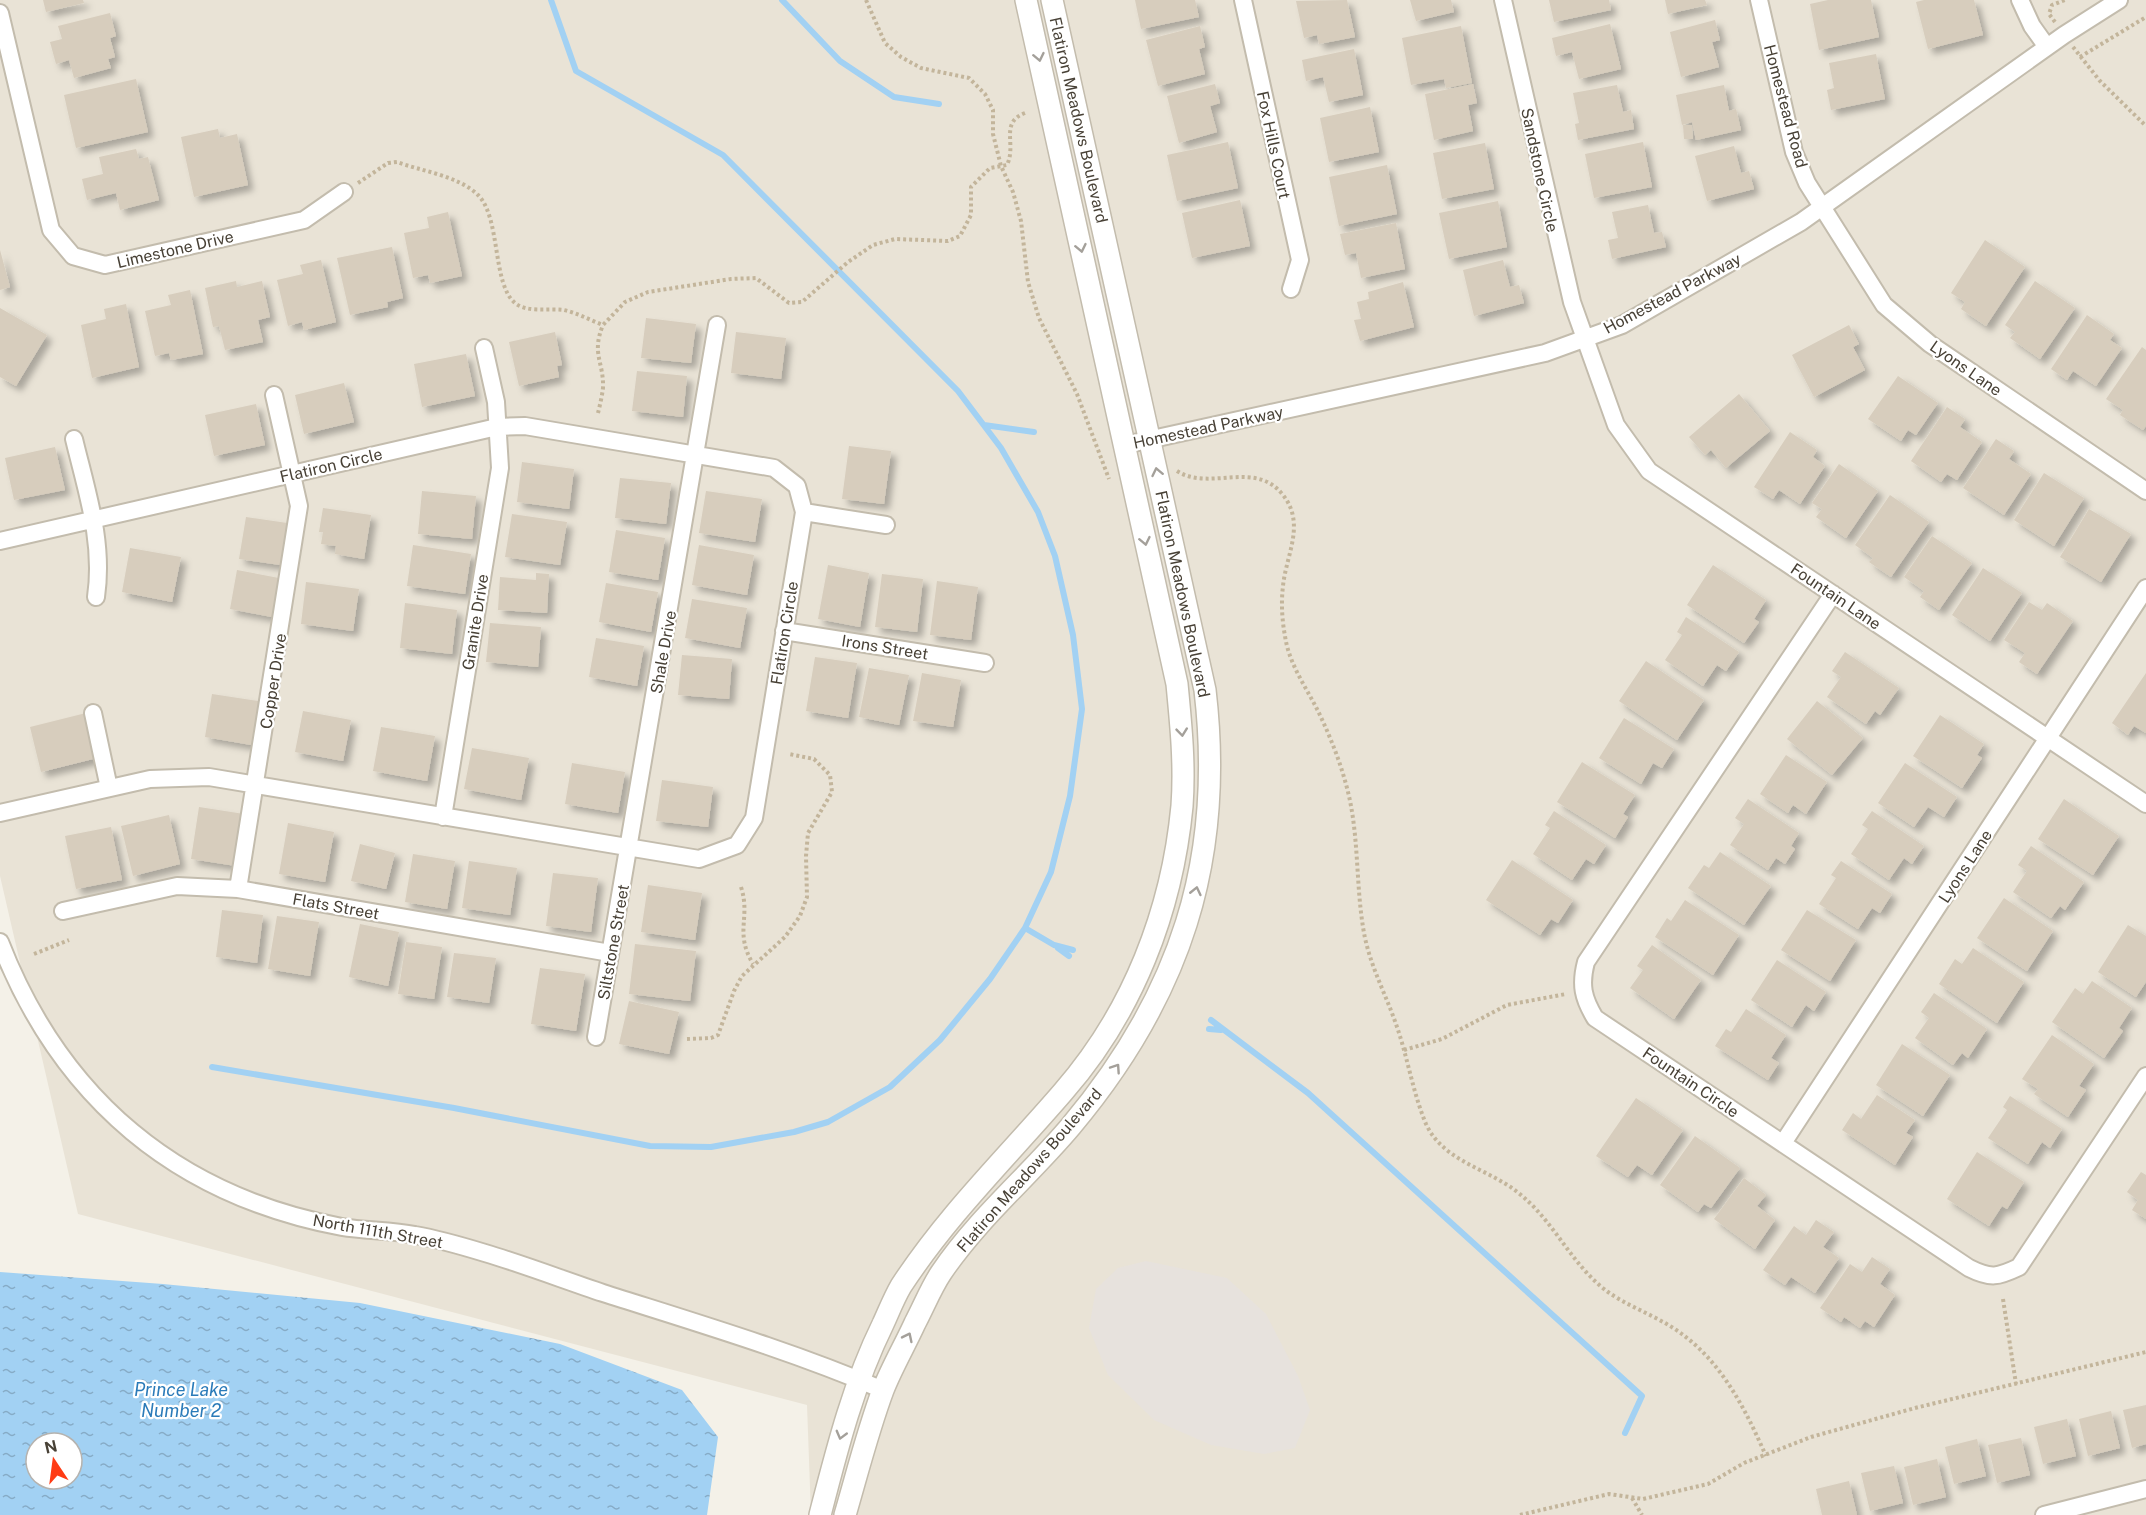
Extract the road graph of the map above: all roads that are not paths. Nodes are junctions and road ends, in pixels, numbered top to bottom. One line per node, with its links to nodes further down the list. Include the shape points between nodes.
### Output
1 (1026, 0): 20 (street, Flatiron Meadows Boulevard, one-way to 20)
2 (1052, 0): 19 (street, Flatiron Meadows Boulevard)
3 (1243, 0): 12 (street, Fox Hills Court, via 1300,260)
4 (1503, 0): 14 (street, Sandstone Circle, via 1560,258)
5 (1759, 0): 11 (street, Homestead Road, via 1794,152)
6 (2020, 0): 9 (street, via 2032,27)
7 (2119, 0): 9 (street, Homestead Parkway)
8 (0, 12): 10 (street, Limestone Drive, via 51,230 73,256 105,265 304,220)
9 (2048, 47): 11 (street, Homestead Parkway)
10 (344, 192)
11 (1823, 208): 14 (street, Homestead Parkway, via 1622,325); 23 (street, Lyons Lane, via 1884,305 1930,344)
12 (1291, 289)
13 (717, 325): 21 (street, Shale Drive)
14 (1584, 338): 19 (street, Homestead Parkway, via 1545,353); 29 (street, Fountain Lane, via 1616,425 1649,471)
15 (484, 348): 17 (street, Granite Drive, via 496,402)
16 (274, 395): 22 (street, Copper Drive)
17 (497, 427): 21 (street, Flatiron Circle, via 525,426); 22 (street, Flatiron Circle); 39 (street, Granite Drive, via 500,468)
18 (74, 439): 25 (street)
19 (1150, 440): 20 (street, Homestead Parkway); 49 (street, Flatiron Meadows Boulevard, one-way to 19, via 940,1275 976,1226 1069,1128 1116,1068 1150,1014 1192,908 1209,815 1209,717 1201,663)
20 (1125, 445): 48 (street, Flatiron Meadows Boulevard, one-way to 48, via 1177,684 1183,744 1177,845 1159,922 1123,1007 1093,1054 933,1239 900,1289)
21 (696, 456): 24 (street, Flatiron Circle, via 774,468 797,486); 40 (street, Shale Drive)
22 (292, 473): 25 (street, Flatiron Circle); 35 (street, Copper Drive, via 299,506)
23 (2146, 491)
24 (804, 512): 26 (street); 31 (street, Flatiron Circle)
25 (93, 519): 27 (street, Flatiron Circle); 30 (street, via 100,568)
26 (886, 525)
27 (0, 541)
28 (2146, 588): 34 (street, Lyons Lane)
29 (1833, 594): 34 (street, Fountain Lane); 47 (street, Fountain Circle, via 1586,962 1581,980 1585,1000 1595,1018)
30 (96, 597)
31 (784, 631): 32 (street, Irons Street); 40 (street, Flatiron Circle, via 754,818 737,845 699,859)
32 (985, 663)
33 (93, 713): 36 (street)
34 (2050, 738): 37 (street, Fountain Lane); 47 (street, Lyons Lane)
35 (255, 786): 36 (street, Flatiron Circle, via 208,777 150,778); 39 (street, Flatiron Circle); 41 (street, Copper Drive)
36 (109, 788): 38 (street, Flatiron Circle)
37 (2146, 804)
38 (0, 813)
39 (443, 816): 40 (street, Flatiron Circle)
40 (630, 848): 44 (street, Siltstone Street)
41 (238, 889): 42 (street, Flats Street, via 177,886); 44 (street, Flats Street)
42 (63, 910)
43 (0, 942): 48 (street, North 111th Street, via 14,979 65,1063 96,1101 177,1167 260,1206 343,1227 414,1234 485,1253)
44 (610, 953): 45 (street, Siltstone Street)
45 (596, 1037)
46 (2146, 1076): 47 (street, Fountain Circle, via 2019,1267 1999,1277 1969,1268)
47 (1783, 1143)
48 (858, 1379): 49 (street, North 111th Street); 51 (street, one-way to 51)
49 (883, 1390): 52 (street)
50 (2146, 1489): 53 (street)
51 (820, 1515)
52 (845, 1515)
53 (2044, 1515)

